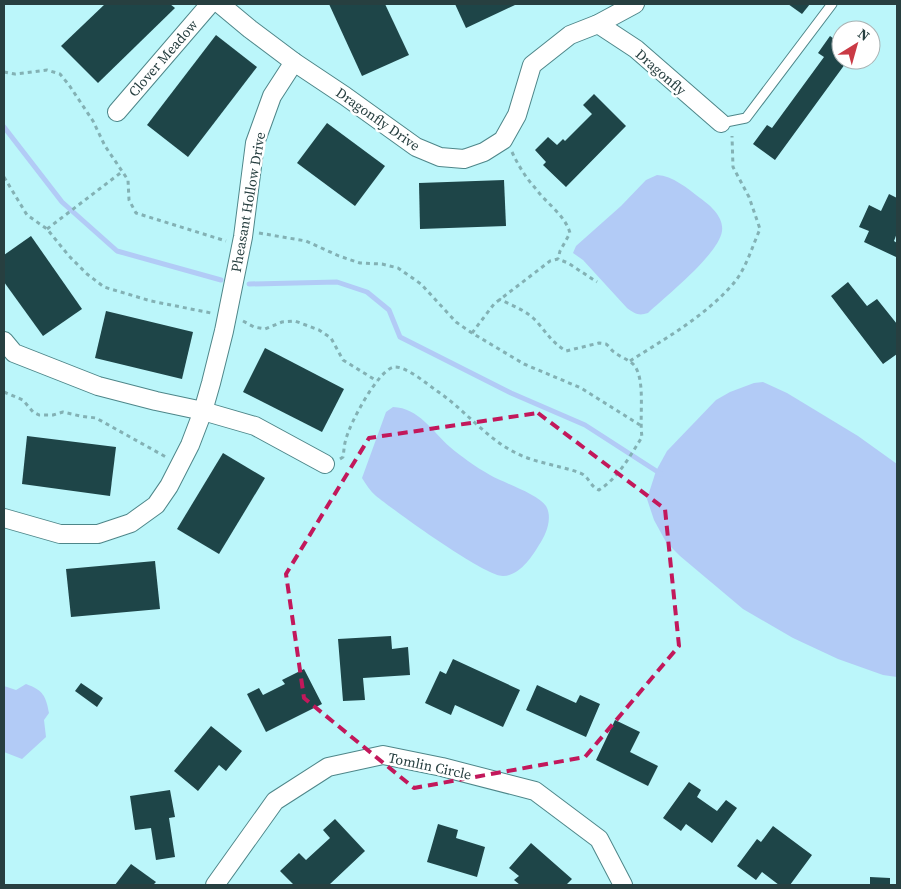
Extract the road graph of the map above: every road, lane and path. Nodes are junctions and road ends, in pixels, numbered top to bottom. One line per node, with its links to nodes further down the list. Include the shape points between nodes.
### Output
1 (210, 4): 8 (street, Clover Meadow)
2 (220, 4): 6 (street)
3 (635, 4): 5 (street, Dragonfly Drive)
4 (832, 4): 9 (lane, via 746,118)
5 (598, 24): 9 (street, Dragonfly, via 636,49); 10 (street, Dragonfly Drive, via 570,35 532,65 517,115)
6 (294, 62): 10 (street, Dragonfly Drive, via 416,147 440,157 464,159); 26 (street, Pheasant Hollow Drive, via 272,96 256,143 243,237 224,331)
7 (4, 72): 11 (path, via 15,74 47,70 60,74)
8 (116, 112)
9 (728, 121): 23 (path, via 732,167 749,197 760,228 747,260 734,284 694,320)
10 (503, 140): 16 (path, via 528,180 568,227 570,233)
11 (123, 171): 13 (path); 15 (path, via 128,180 129,200 136,213)
12 (4, 177): 13 (path, via 27,215)
13 (47, 229): 19 (path, via 69,256 104,287)
14 (254, 232): 21 (path, via 306,241 360,263 398,268 421,284 456,322)
15 (230, 242)
16 (558, 259): 17 (path); 18 (path, via 550,261)
17 (597, 282)
18 (500, 299): 21 (path); 23 (path, via 528,314 566,351 606,344)
19 (214, 314)
20 (238, 319): 24 (path, via 264,329 295,321 319,330 331,338 343,360)
21 (472, 333): 27 (path, via 524,364 581,388)
22 (4, 341): 26 (street, via 14,353 98,386)
23 (630, 361): 27 (path, via 640,381)
24 (378, 381): 27 (path, via 392,367 401,368 445,396 515,453 583,473 593,488 599,490 623,467 642,437); 28 (path, via 355,416 346,438 343,458)
25 (4, 392): 29 (path, via 23,400 39,415 63,412 96,418)
26 (203, 411): 28 (street, via 255,426); 29 (street, Pheasant Hollow Drive)
27 (640, 425)
28 (325, 464)
29 (180, 466): 30 (street, Pheasant Hollow Drive, via 156,505 131,523 98,534 60,534)
30 (4, 518)
31 (215, 885): 32 (street, Tomlin Circle, via 275,801 328,767 383,755 535,791 599,839)
32 (623, 885)

